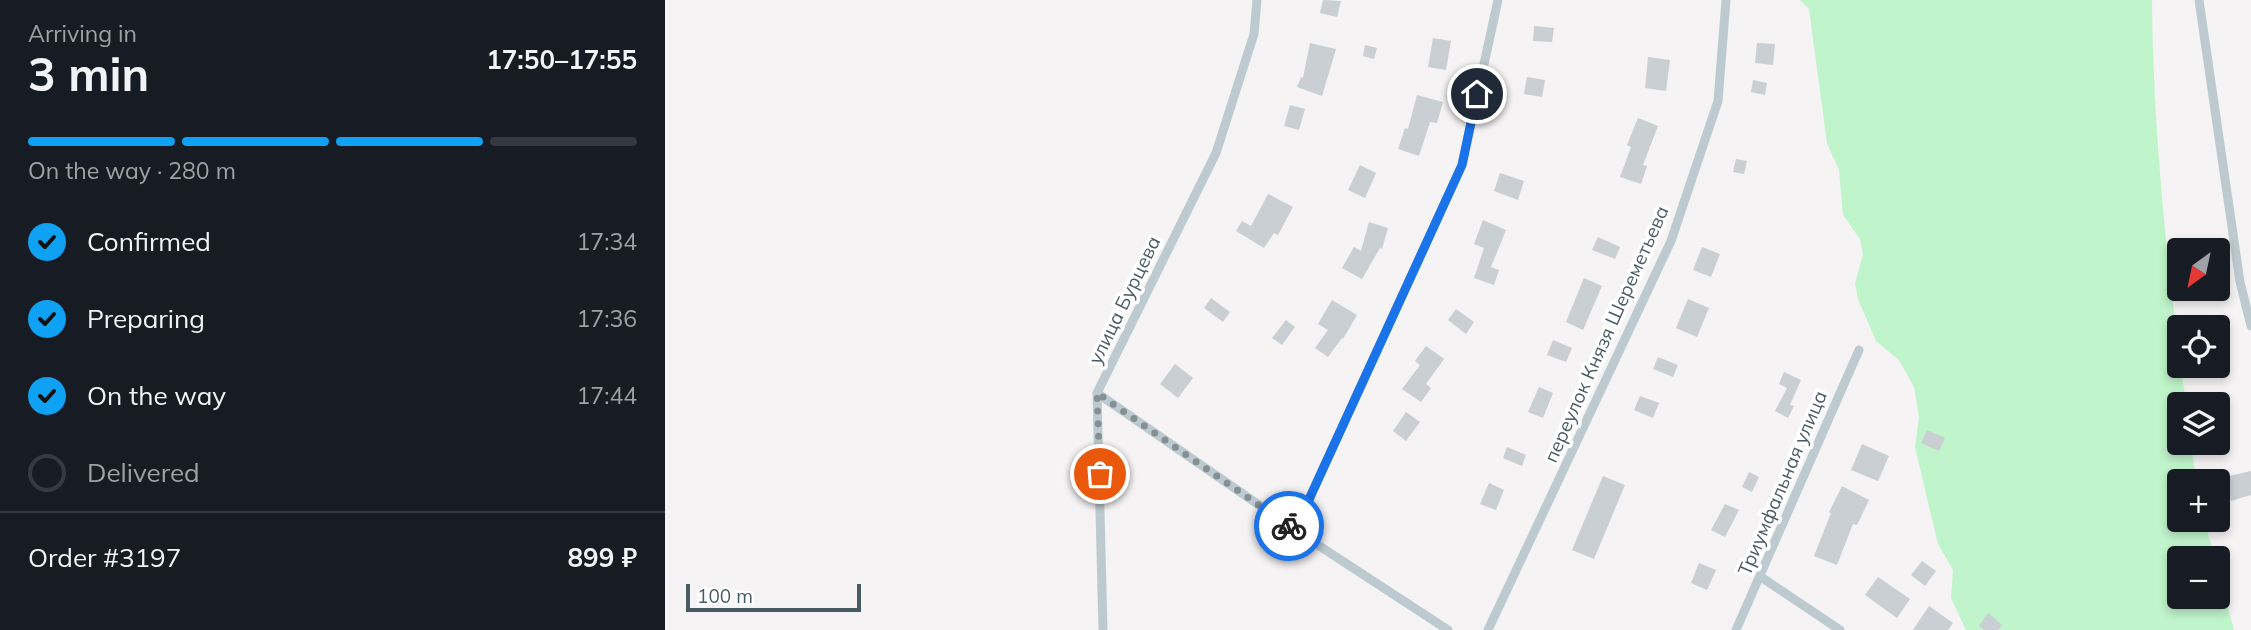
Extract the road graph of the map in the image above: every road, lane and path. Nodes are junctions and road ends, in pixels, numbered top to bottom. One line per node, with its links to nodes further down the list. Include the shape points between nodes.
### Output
1 (1257, 0): 9 (street, улица Бурцева, via 1254,34 1216,153)
2 (1498, 0): 10 (street, via 1462,165)
3 (1725, 0): 14 (street, переулок Князя Шереметьева, via 1718,101 1671,241)
4 (2199, 0): 6 (street)
5 (2251, 278): 6 (street)
6 (2240, 282): 7 (street)
7 (2251, 326)
8 (1859, 350): 11 (street, Триумфальная улица)
9 (1097, 393): 10 (street); 12 (street, улица Бурцева)
10 (1295, 530): 13 (street)
11 (1761, 577): 15 (street, Триумфальная улица); 16 (street)
12 (1103, 630)
13 (1448, 630)
14 (1488, 630)
15 (1736, 630)
16 (1840, 630)

